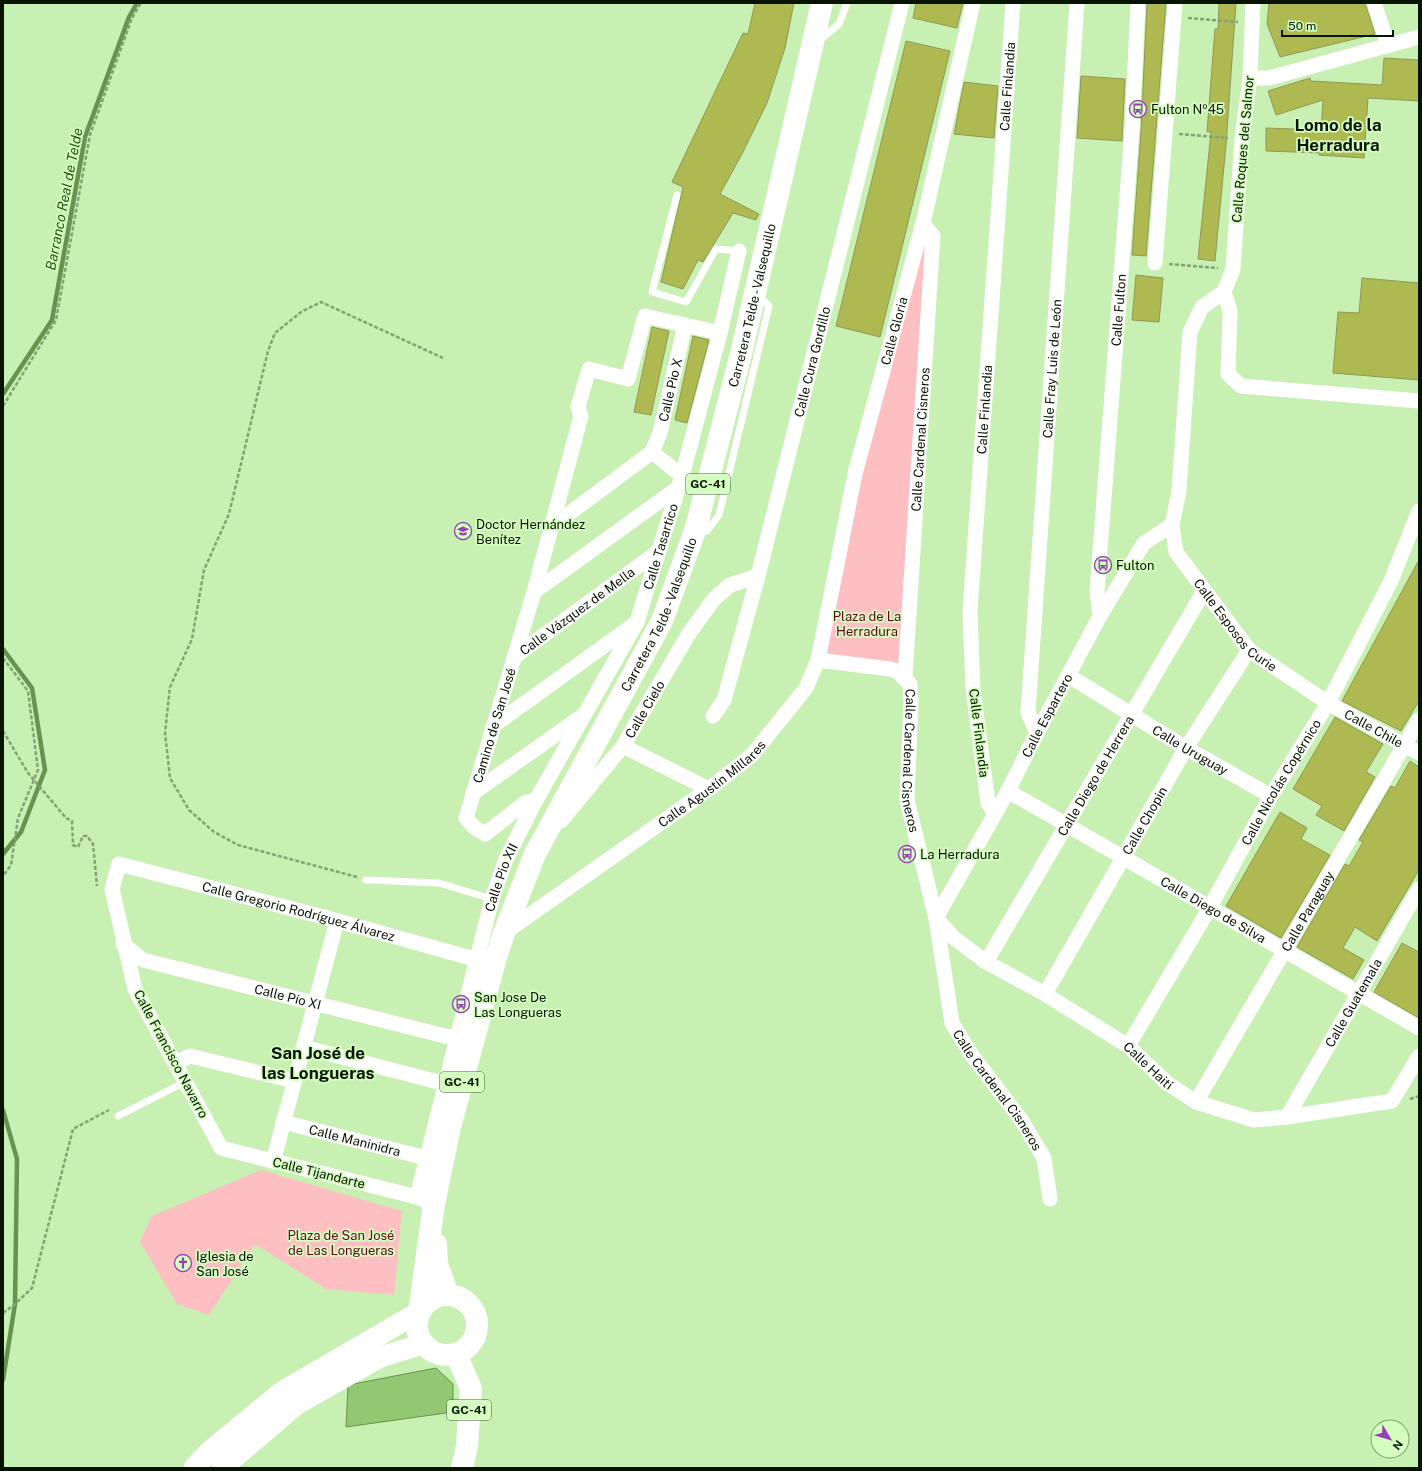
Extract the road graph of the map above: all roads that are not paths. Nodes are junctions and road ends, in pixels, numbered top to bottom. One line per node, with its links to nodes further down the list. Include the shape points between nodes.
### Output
1 (822, 3): 12 (main road, Carretera Telde - Valsequillo / GC-41)
2 (847, 3): 12 (lane, via 840,24)
3 (902, 3): 29 (street, Calle Cura Gordillo)
4 (973, 3): 16 (street, Calle Gloria)
5 (1013, 3): 55 (street, Calle Finlandia, via 970,611 973,689 988,803)
6 (1077, 3): 45 (street, Calle Fray Luis de León, via 1028,712)
7 (1138, 3): 32 (street, Calle Fulton, via 1132,130 1097,591)
8 (1253, 3): 14 (street, Calle Roques del Salmor)
9 (1374, 3): 13 (street)
10 (1175, 10): 18 (street)
11 (1419, 37): 13 (street)
12 (813, 46): 58 (main road, Carretera Telde - Valsequillo / GC-41, via 756,293 696,528 662,621)
13 (1388, 46): 14 (street, via 1269,78)
14 (1250, 78): 19 (street, Calle Roques del Salmor, via 1242,139 1233,269)
15 (677, 195): 17 (lane, via 652,292 686,302 716,249)
16 (923, 223): 36 (street, Calle Gloria, via 855,474); 38 (street, Calle Cardenal Cisneros, via 933,236)
17 (739, 251): 21 (street, Calle Tasartico)
18 (1155, 263)
19 (1224, 292): 22 (street, via 1230,311 1228,374 1241,386); 26 (street, via 1202,307 1190,332 1178,491)
20 (685, 325): 21 (street, Camino de San José); 23 (street, Calle Pio X, via 660,433); 27 (street, Camino de San José, via 645,316 628,379 589,369 578,407 581,416)
21 (720, 333): 24 (street, Calle Tasartico)
22 (1419, 401)
23 (652, 452): 24 (street); 27 (street)
24 (680, 482): 28 (street, Calle Tasartico); 31 (street)
25 (1419, 511): 39 (street, Calle Nicolás Copérnico, via 1391,581)
26 (1172, 525): 30 (street, Calle Esposos Curie, via 1176,552); 32 (street, Calle Espartero, via 1144,543)
27 (551, 527): 31 (street, Camino de San José)
28 (659, 551): 33 (street, Calle Tasartico); 35 (street, Calle Vázquez de Mella)
29 (758, 576): 42 (street, Calle Cura Gordillo, via 724,700); 46 (street, Calle Cielo, via 730,585 714,599 688,635)
30 (1204, 591): 34 (street, Calle Esposos Curie); 41 (street, Calle Diego de Herrera)
31 (534, 592): 35 (street, Camino de San José)
32 (1100, 616): 37 (street, Calle Espartero)
33 (637, 622): 40 (street, Calle Tasartico); 44 (street)
34 (1249, 650): 39 (street, Calle Esposos Curie); 48 (street, Calle Chopin)
35 (514, 657): 44 (street, Camino de San José)
36 (818, 660): 38 (street, via 890,669); 50 (street, Calle Agustín Millares, via 806,688 752,755)
37 (1069, 676): 41 (street, Calle Uruguay); 45 (street, Calle Espartero)
38 (904, 677): 65 (street, Calle Cardenal Cisneros, via 910,684 911,702 907,800)
39 (1328, 703): 47 (street, Calle Chile); 53 (street, Calle Nicolás Copérnico)
40 (586, 714): 52 (street); 54 (street, Calle Pio XII)
41 (1133, 714): 48 (street, Calle Uruguay); 56 (street, Calle Diego de Herrera)
42 (713, 716)
43 (1419, 720): 47 (street, Calle Paraguay)
44 (493, 726): 52 (street, Camino de San José)
45 (1037, 732): 51 (street, Calle Espartero)
46 (623, 746): 50 (street); 58 (street, Calle Cielo)
47 (1404, 746): 49 (street, Calle Chile); 69 (street, Calle Paraguay)
48 (1186, 748): 53 (street, Calle Uruguay); 59 (street, Calle Chopin)
49 (1419, 753)
50 (709, 789): 67 (street, Calle Agustín Millares)
51 (1008, 791): 55 (street, Calle Espartero); 56 (street, Calle Diego de Silva)
52 (473, 793): 57 (street, Camino de San José, via 466,818 474,828)
53 (1272, 796): 64 (street, Calle Nicolás Copérnico)
54 (536, 800): 57 (street, Calle Pio XII, via 526,802); 63 (street, Calle Pio XII, via 506,859)
55 (995, 814): 65 (street, Calle Espartero)
56 (1066, 825): 59 (street, Calle Diego de Silva); 71 (street, Calle Diego de Herrera)
57 (485, 834)
58 (535, 854): 67 (main road, Carretera Telde - Valsequillo / GC-41)
59 (1123, 856): 64 (street, Calle Diego de Silva); 73 (street, Calle Chopin)
60 (119, 864): 66 (street, Calle Gregorio Rodríguez Álvarez); 68 (street, Calle Francisco Navarro, via 112,889)
61 (366, 880): 63 (lane, via 439,883)
62 (1419, 889): 72 (street, Calle Guatemala)
63 (492, 899): 70 (street, Calle Pio XII)
64 (1210, 906): 69 (street, Calle Diego de Silva); 77 (street, Calle Nicolás Copérnico)
65 (936, 918): 71 (street, Calle Haití, via 954,938); 91 (street, Calle Cardenal Cisneros, via 952,1023 971,1054 1022,1121 1044,1158)
66 (337, 921): 70 (street, Calle Gregorio Rodríguez Álvarez); 74 (street)
67 (504, 933): 70 (main road, Carretera Telde - Valsequillo / GC-41)
68 (123, 944): 74 (street, Calle Pío XI, via 143,960); 80 (street, Calle Francisco Navarro, via 135,989)
69 (1284, 950): 72 (street, Calle Diego de Silva); 84 (street, Calle Paraguay)
70 (486, 961): 76 (street, Calle Pio XII); 92 (main road, Carretera Telde - Valsequillo / GC-41, via 450,1128)
71 (986, 962): 73 (street, Calle Haití)
72 (1358, 993): 75 (street, Calle Diego de Silva); 86 (street, Calle Guatemala)
73 (1044, 994): 77 (street, Calle Haití)
74 (315, 1005): 76 (street, Calle Pío XI); 78 (street)
75 (1419, 1028)
76 (457, 1039): 83 (street, Calle Pio XII)
77 (1128, 1046): 84 (street, Calle Haití, via 1167,1083)
78 (303, 1047): 81 (street); 83 (street)
79 (1419, 1056): 86 (street, Calle Haití, via 1392,1101)
80 (175, 1063): 81 (street, via 190,1056); 82 (street, Calle Francisco Navarro)
81 (294, 1081): 87 (street)
82 (185, 1082): 85 (lane); 88 (street, Calle Francisco Navarro)
83 (446, 1084): 89 (street, Calle Pio XII)
84 (1196, 1102): 86 (street, Calle Haití, via 1254,1120)
85 (118, 1116)
86 (1287, 1117)
87 (283, 1122): 89 (street, Calle Maninidra); 90 (street)
88 (221, 1148): 90 (street, Calle Tijandarte)
89 (426, 1158): 92 (street, Calle Pio XII)
90 (273, 1162): 92 (street, Calle Tijandarte)
91 (1050, 1199)
92 (426, 1200): 93 (main road, Carretera Telde - Valsequillo / GC-41, via 437,1264); 94 (main road, Carretera Telde - Valsequillo / GC-41)
93 (448, 1295): 94 (main road, via 434,1297 425,1303); 96 (main road, via 458,1297 467,1303 476,1319 473,1339 465,1349)
94 (419, 1312): 95 (main road, GC-41, via 416,1325); 97 (street, via 283,1391 210,1451)
95 (423, 1344): 96 (main road, via 435,1353); 98 (street, via 380,1357 297,1404)
96 (456, 1354): 99 (main road, GC-41, via 471,1389)
97 (194, 1468)
98 (222, 1468)
99 (462, 1468)

